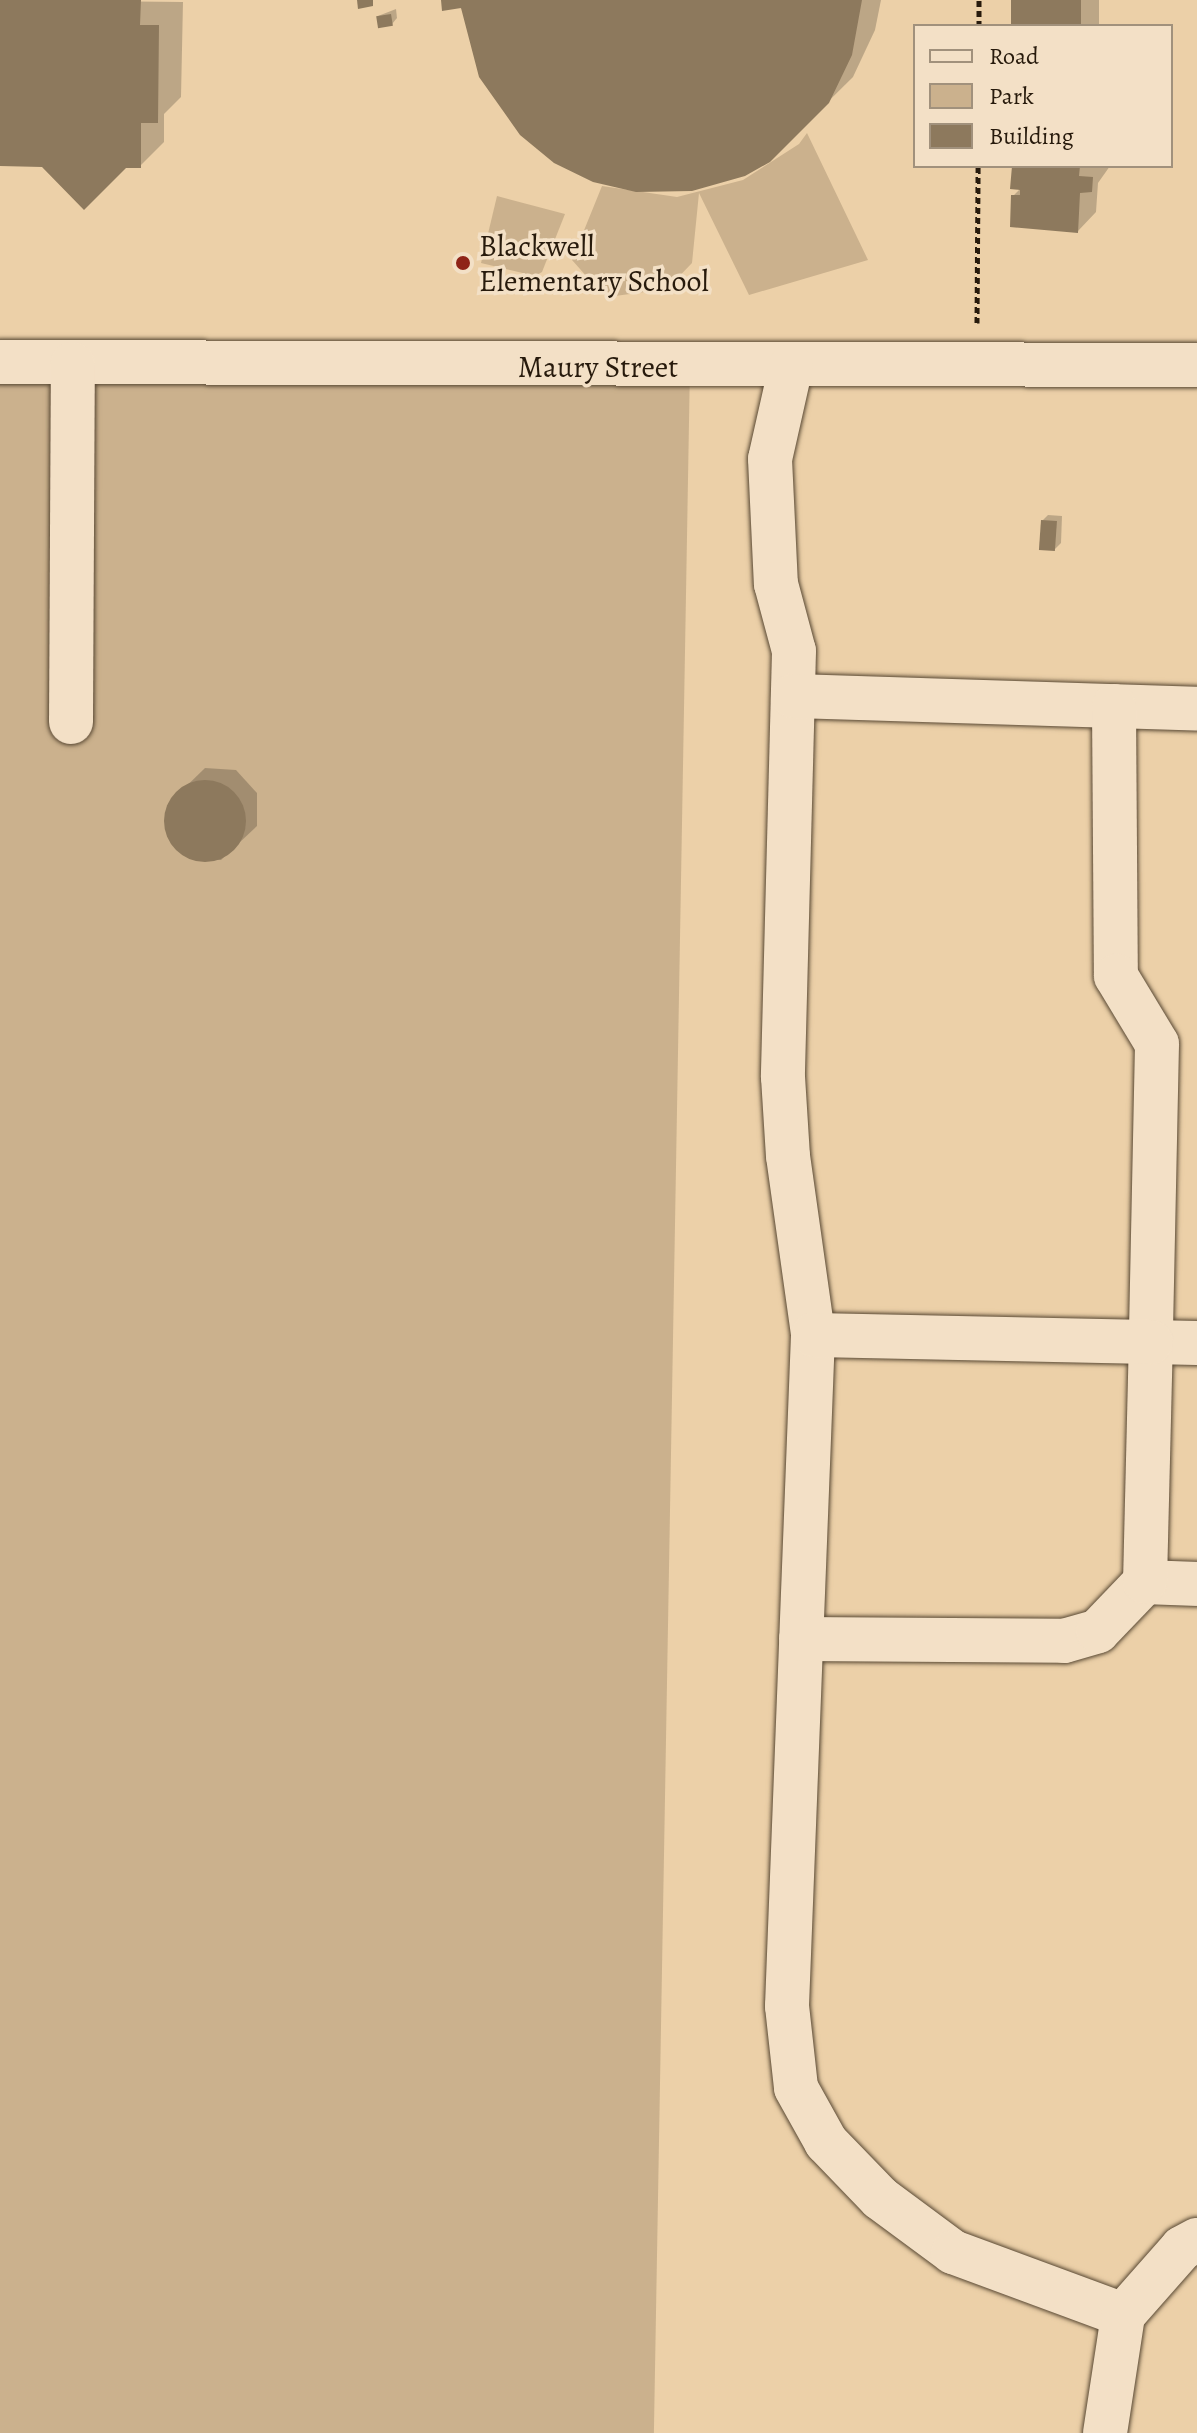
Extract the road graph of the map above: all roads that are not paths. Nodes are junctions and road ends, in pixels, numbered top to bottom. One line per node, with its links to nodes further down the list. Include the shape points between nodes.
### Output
1 (0, 362): 2 (street, Maury Street)
2 (73, 364): 4 (street, Maury Street); 8 (street)
3 (1197, 365): 4 (street, Maury Street)
4 (791, 366): 5 (street, via 770,459 776,584 794,651)
5 (793, 696): 6 (street); 9 (street, via 783,1077 788,1156)
6 (1114, 706): 7 (street); 10 (street, via 1116,976 1157,1044)
7 (1197, 709)
8 (71, 722)
9 (813, 1335): 10 (street); 14 (street)
10 (1151, 1342): 11 (street); 12 (street)
11 (1197, 1343)
12 (1145, 1582): 13 (street); 14 (street, via 1098,1631 1064,1641)
13 (1197, 1584)
14 (801, 1639): 16 (street, via 787,2006 796,2088 826,2142 880,2198 953,2252)
15 (1197, 2240): 16 (street, via 1182,2248)
16 (1123, 2315): 17 (street)
17 (1105, 2433)

